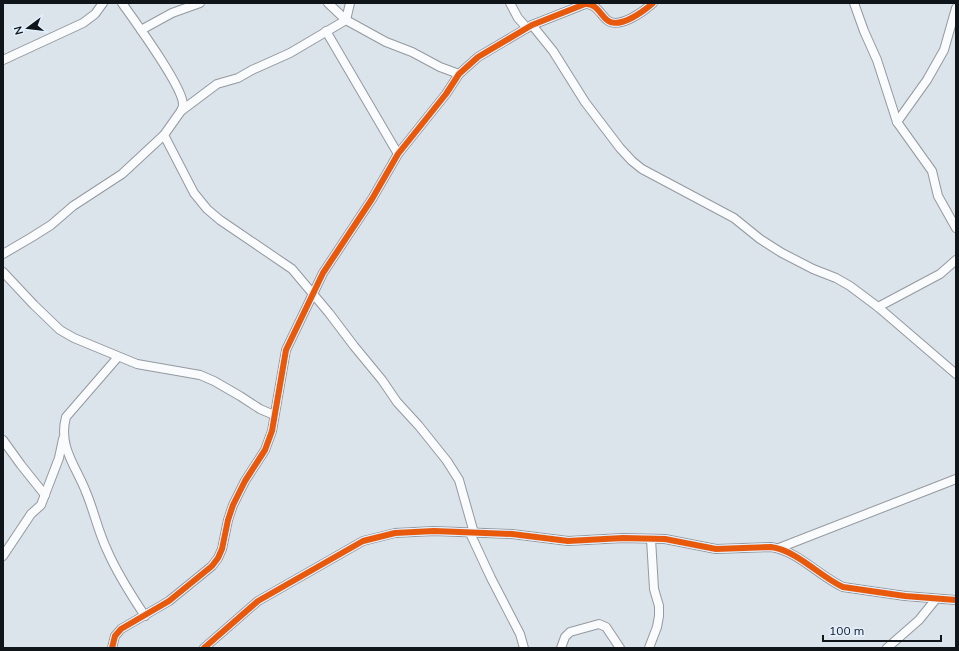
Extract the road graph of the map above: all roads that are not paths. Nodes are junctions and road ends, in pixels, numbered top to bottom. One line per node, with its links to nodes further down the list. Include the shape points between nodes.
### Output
1 (103, 3): 15 (street, via 95,14 83,23)
2 (200, 3): 13 (street, via 172,12)
3 (328, 3): 11 (street)
4 (350, 3): 11 (street)
5 (510, 3): 12 (street, via 518,18)
6 (590, 3): 7 (street, via 609,22 615,23 635,17); 12 (street)
7 (653, 3)
8 (854, 3): 18 (street, via 877,60)
9 (124, 4): 13 (street)
10 (956, 8): 18 (street, via 944,50 927,80)
11 (346, 20): 14 (street); 16 (street)
12 (529, 27): 16 (street, via 478,57); 26 (street, via 553,51 585,102 632,161 642,169 734,218 782,253 850,286)
13 (141, 30): 17 (street, via 180,94 183,104)
14 (326, 31): 17 (street, via 290,53 238,78 217,84); 20 (street)
15 (3, 60)
16 (459, 74): 20 (street)
17 (181, 111): 19 (street)
18 (897, 122): 21 (street, via 932,171 938,196)
19 (164, 135): 22 (street, via 122,174 73,206 45,229); 25 (street, via 194,193 207,209 226,225 292,269)
20 (398, 154): 25 (street, via 372,199 323,272)
21 (956, 228)
22 (3, 254)
23 (956, 260): 26 (street, via 940,274)
24 (3, 272): 27 (street, via 60,330)
25 (313, 294): 29 (street, via 286,350); 34 (street, via 457,475)
26 (878, 307): 28 (street)
27 (118, 357): 29 (street, via 137,364 200,375); 30 (street, via 66,417)
28 (956, 374)
29 (274, 415): 40 (street, via 272,431 265,450 233,505 218,558 212,566 169,601)
30 (63, 438): 33 (street); 40 (street, via 92,506 106,550)
31 (3, 440): 33 (street)
32 (956, 479): 36 (street)
33 (45, 495): 37 (street, via 41,505)
34 (472, 533): 35 (street, via 512,534 568,541); 42 (street, via 395,533 363,541 258,601); 43 (street, via 491,578 520,634)
35 (651, 539): 36 (street, via 665,539 716,549); 46 (street, via 654,589 659,616)
36 (779, 548): 38 (street, via 843,587)
37 (3, 556)
38 (936, 599): 39 (street); 47 (street, via 919,620)
39 (956, 600)
40 (145, 616): 41 (street, via 121,629 115,636)
41 (112, 648)
42 (204, 648)
43 (524, 648)
44 (561, 648): 45 (street, via 570,632 599,624 606,627)
45 (620, 648)
46 (649, 648)
47 (886, 648)

